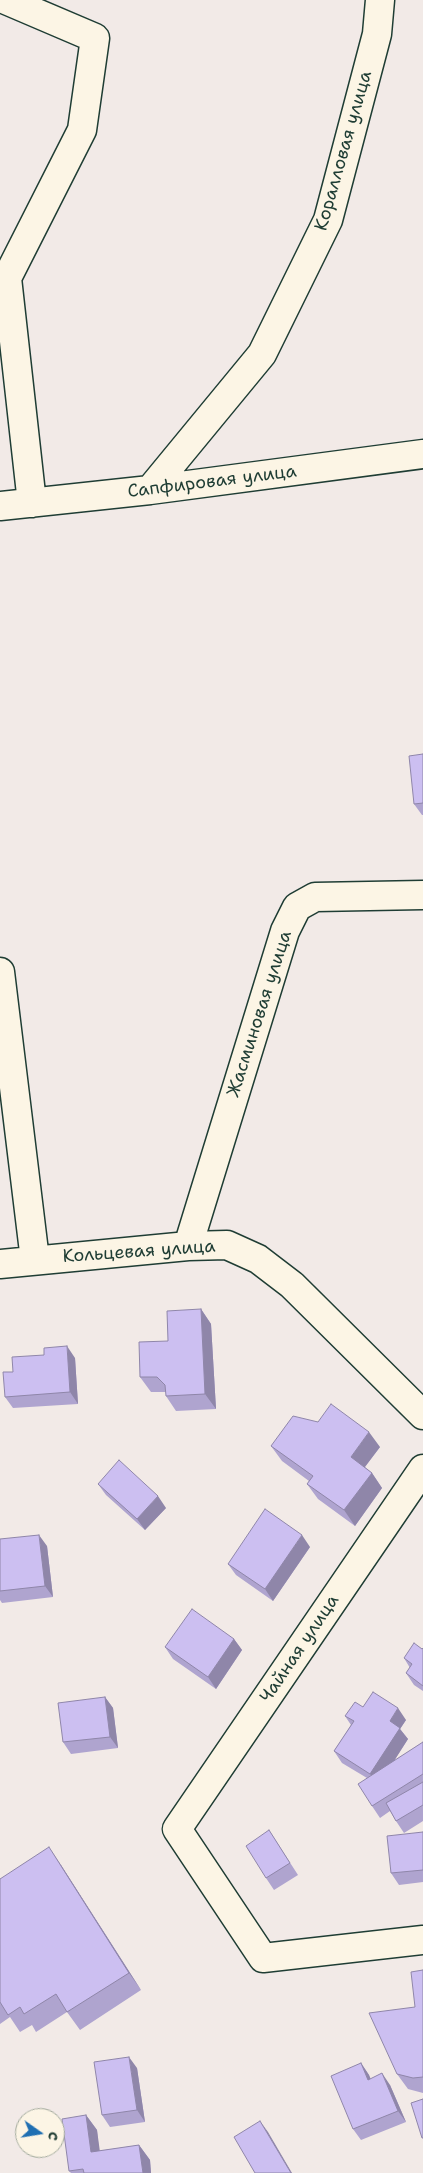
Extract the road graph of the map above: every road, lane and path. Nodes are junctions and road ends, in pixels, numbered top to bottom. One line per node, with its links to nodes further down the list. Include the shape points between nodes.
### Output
1 (6, 0): 5 (street, via 95,38 82,130 7,278)
2 (380, 0): 4 (street, Коралловая улица, via 377,34 328,220 262,354)
3 (423, 454): 4 (street, Сапфировая улица)
4 (150, 490): 5 (street, Сапфировая улица)
5 (32, 503): 6 (street, Сапфировая улица)
6 (0, 506)
7 (423, 895): 9 (street, Жасминовая улица, via 315,897 296,907 285,931)
8 (0, 972): 10 (street)
9 (188, 1246): 10 (street, Кольцевая улица); 12 (street, Кольцевая улица, via 227,1246 258,1259 292,1285)
10 (35, 1260): 11 (street, Кольцевая улица)
11 (0, 1264)
12 (423, 1414)
13 (423, 1468): 14 (street, Чайная улица, via 176,1829 263,1958)
14 (423, 1940)

